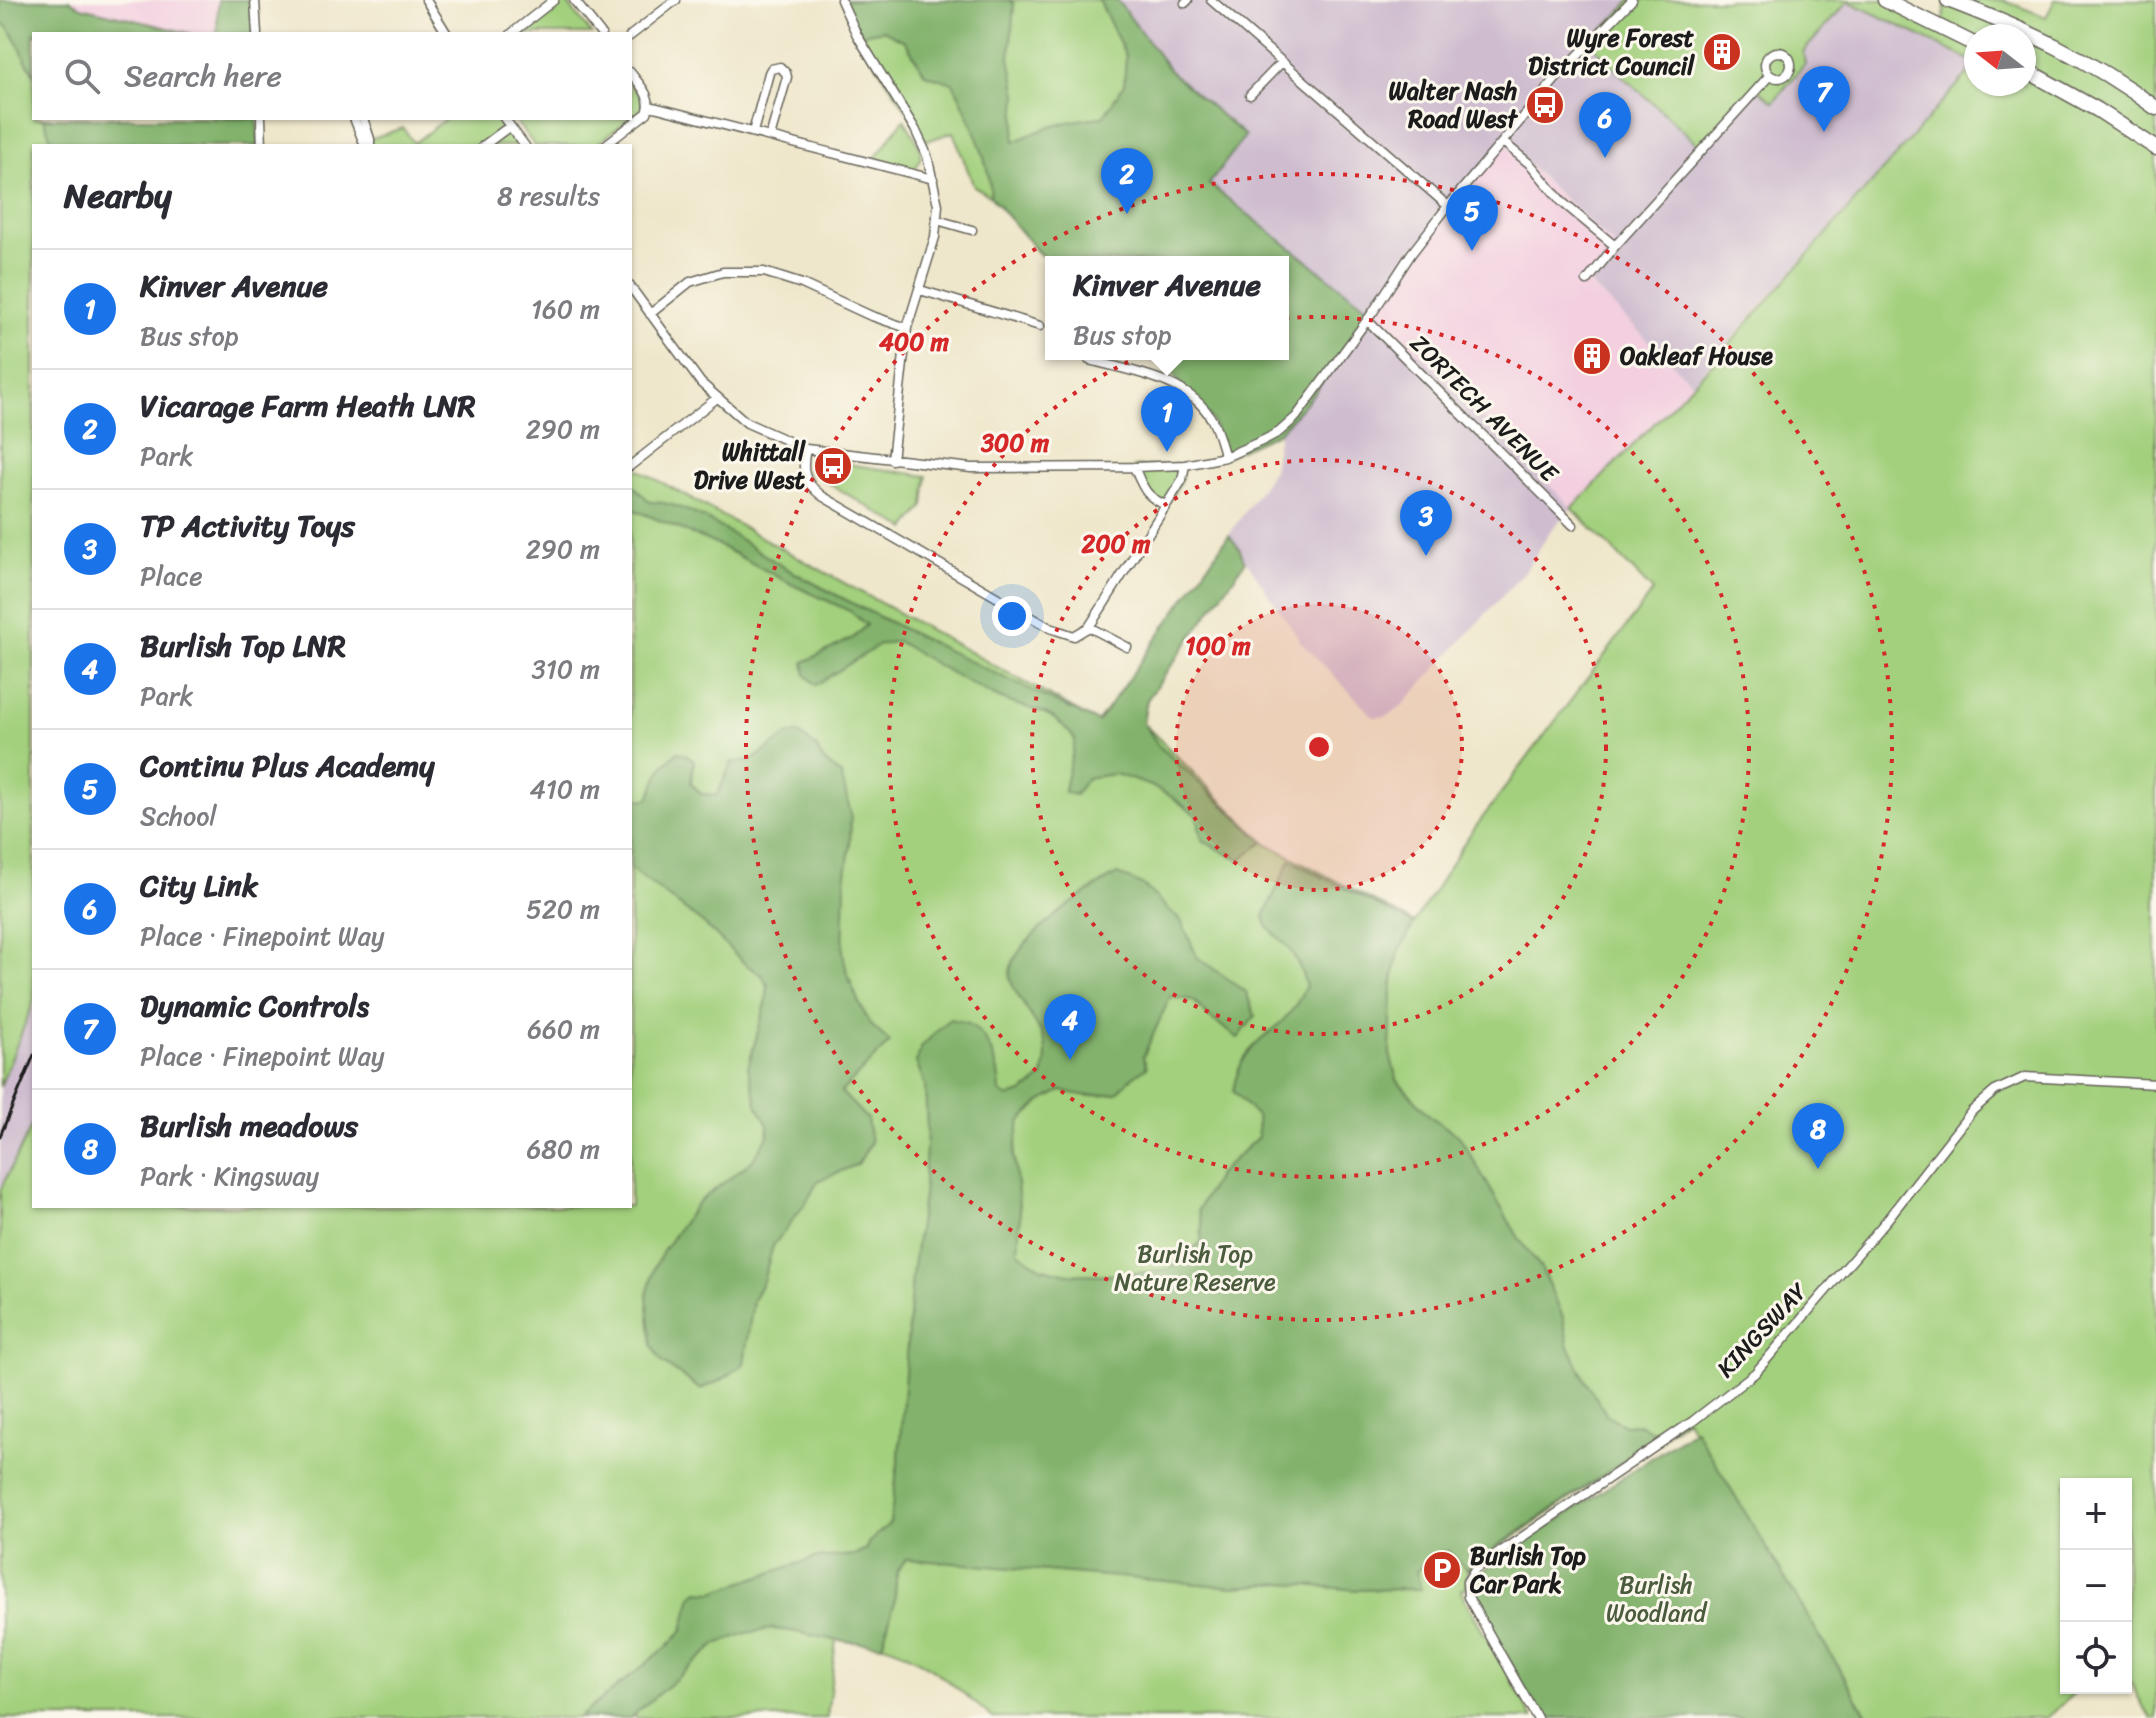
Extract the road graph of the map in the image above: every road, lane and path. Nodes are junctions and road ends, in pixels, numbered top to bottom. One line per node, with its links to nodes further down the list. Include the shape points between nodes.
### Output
1 (255, 0): 11 (street)
2 (426, 0): 12 (street)
3 (554, 0): 13 (street)
4 (574, 0): 14 (street)
5 (676, 0): 15 (street)
6 (841, 0): 38 (street, via 915,129)
7 (1211, 0): 17 (street)
8 (1632, 0): 30 (street)
9 (1885, 0): 16 (main road)
10 (1948, 0): 23 (main road, via 2064,49)
11 (257, 32)
12 (446, 32)
13 (514, 32)
14 (599, 32)
15 (632, 34)
16 (1964, 39)
17 (1282, 62): 21 (street); 39 (street)
18 (632, 75): 22 (street)
19 (1770, 75): 42 (street)
20 (2036, 76): 37 (main road)
21 (1250, 95)
22 (650, 106): 28 (street); 36 (street)
23 (2156, 108)
24 (261, 120): 31 (street)
25 (355, 120): 32 (street)
26 (364, 120): 33 (street)
27 (507, 122): 34 (street); 35 (street)
28 (753, 132): 29 (street); 29 (street, via 769,73 780,67 787,77)
29 (770, 137): 38 (street)
30 (1503, 142): 39 (street); 42 (street)
31 (262, 144)
32 (366, 144)
33 (368, 144)
34 (485, 144)
35 (524, 144)
36 (607, 144)
37 (2156, 148)
38 (933, 179): 40 (street)
39 (1448, 206): 47 (street)
40 (937, 220): 41 (street); 45 (street)
41 (972, 230)
42 (1615, 246): 43 (street)
43 (1587, 281)
44 (632, 289): 46 (street)
45 (920, 290): 48 (street); 49 (street)
46 (650, 314): 49 (street, via 690,282 723,272 764,272); 51 (street)
47 (1367, 320): 53 (street, via 1296,417 1272,436); 59 (street, ZORTECH AVENUE)
48 (1040, 326)
49 (907, 328): 54 (street)
50 (1089, 360): 53 (street, via 1161,380 1190,395 1212,420)
51 (717, 398): 52 (street, via 747,423); 55 (street)
52 (806, 449): 54 (street); 60 (street, via 805,479 822,496 1050,628 1074,636)
53 (1225, 457): 56 (street)
54 (892, 460): 57 (street, via 971,468)
55 (632, 464)
56 (1185, 465): 57 (street); 58 (street)
57 (1134, 467): 58 (street, via 1149,498)
58 (1166, 505): 60 (street)
59 (1573, 525)
60 (1089, 627): 61 (street)
61 (1127, 647)
62 (2156, 1084): 63 (street, KINGSWAY, via 2025,1077 1995,1091 1972,1111 1755,1373 1682,1429 1475,1569 1467,1582 1468,1597)
63 (1537, 1718)

